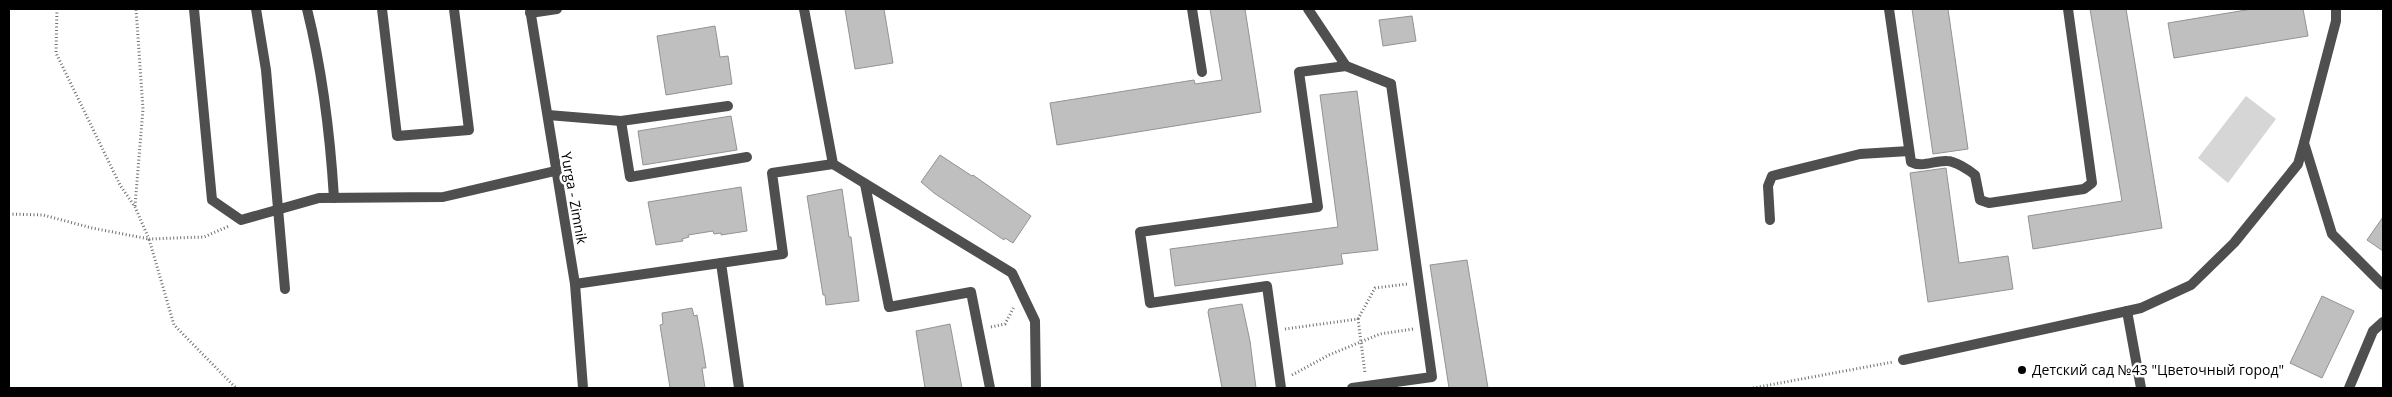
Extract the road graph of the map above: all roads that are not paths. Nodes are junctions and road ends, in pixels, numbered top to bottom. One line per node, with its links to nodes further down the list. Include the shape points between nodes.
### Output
1 (194, 9): 26 (street, via 212,200 241,220)
2 (256, 9): 26 (street, via 266,70)
3 (308, 9): 25 (street, via 330,132)
4 (382, 9): 5 (street, via 397,136 469,130)
5 (454, 9)
6 (557, 9): 13 (street)
7 (804, 9): 22 (street)
8 (1192, 9): 15 (street)
9 (1308, 9): 14 (street)
10 (1889, 9): 20 (street)
11 (2068, 9): 20 (street, via 2093,178 2089,188 1984,202 1980,200 1972,172 1949,161 1915,164)
12 (2336, 9): 19 (street, via 2336,21)
13 (530, 11): 17 (street, Yurga - Zimnik)
14 (1346, 66): 35 (street, via 1299,72 1318,207 1140,232 1150,302 1267,286); 40 (street, via 1391,84 1432,377)
15 (1202, 72)
16 (728, 106): 18 (street)
17 (548, 115): 18 (street); 23 (street, Yurga - Zimnik)
18 (621, 122): 21 (street, via 630,177)
19 (2304, 144): 30 (street, via 2332,234); 32 (street, via 2298,164 2234,243 2191,286)
20 (1909, 151): 27 (street, via 1860,154 1772,176 1768,186)
21 (747, 157)
22 (833, 164): 24 (street); 28 (street, via 772,173 784,254)
23 (555, 171): 25 (street, via 443,197); 29 (street, Yurga - Zimnik)
24 (865, 184): 38 (street, via 889,307 971,292); 39 (street, via 1012,273 1035,321)
25 (334, 198): 26 (street, via 319,198)
26 (279, 209): 31 (street)
27 (1770, 220)
28 (721, 263): 29 (street); 37 (street)
29 (575, 284): 36 (street, Yurga - Zimnik)
30 (2383, 285)
31 (285, 289)
32 (2127, 311): 34 (street); 41 (street)
33 (2383, 322): 42 (street, via 2373,331)
34 (1903, 360)
35 (1280, 385)
36 (583, 388)
37 (739, 388)
38 (990, 388)
39 (1036, 388)
40 (1352, 388)
41 (2141, 388)
42 (2350, 388)

